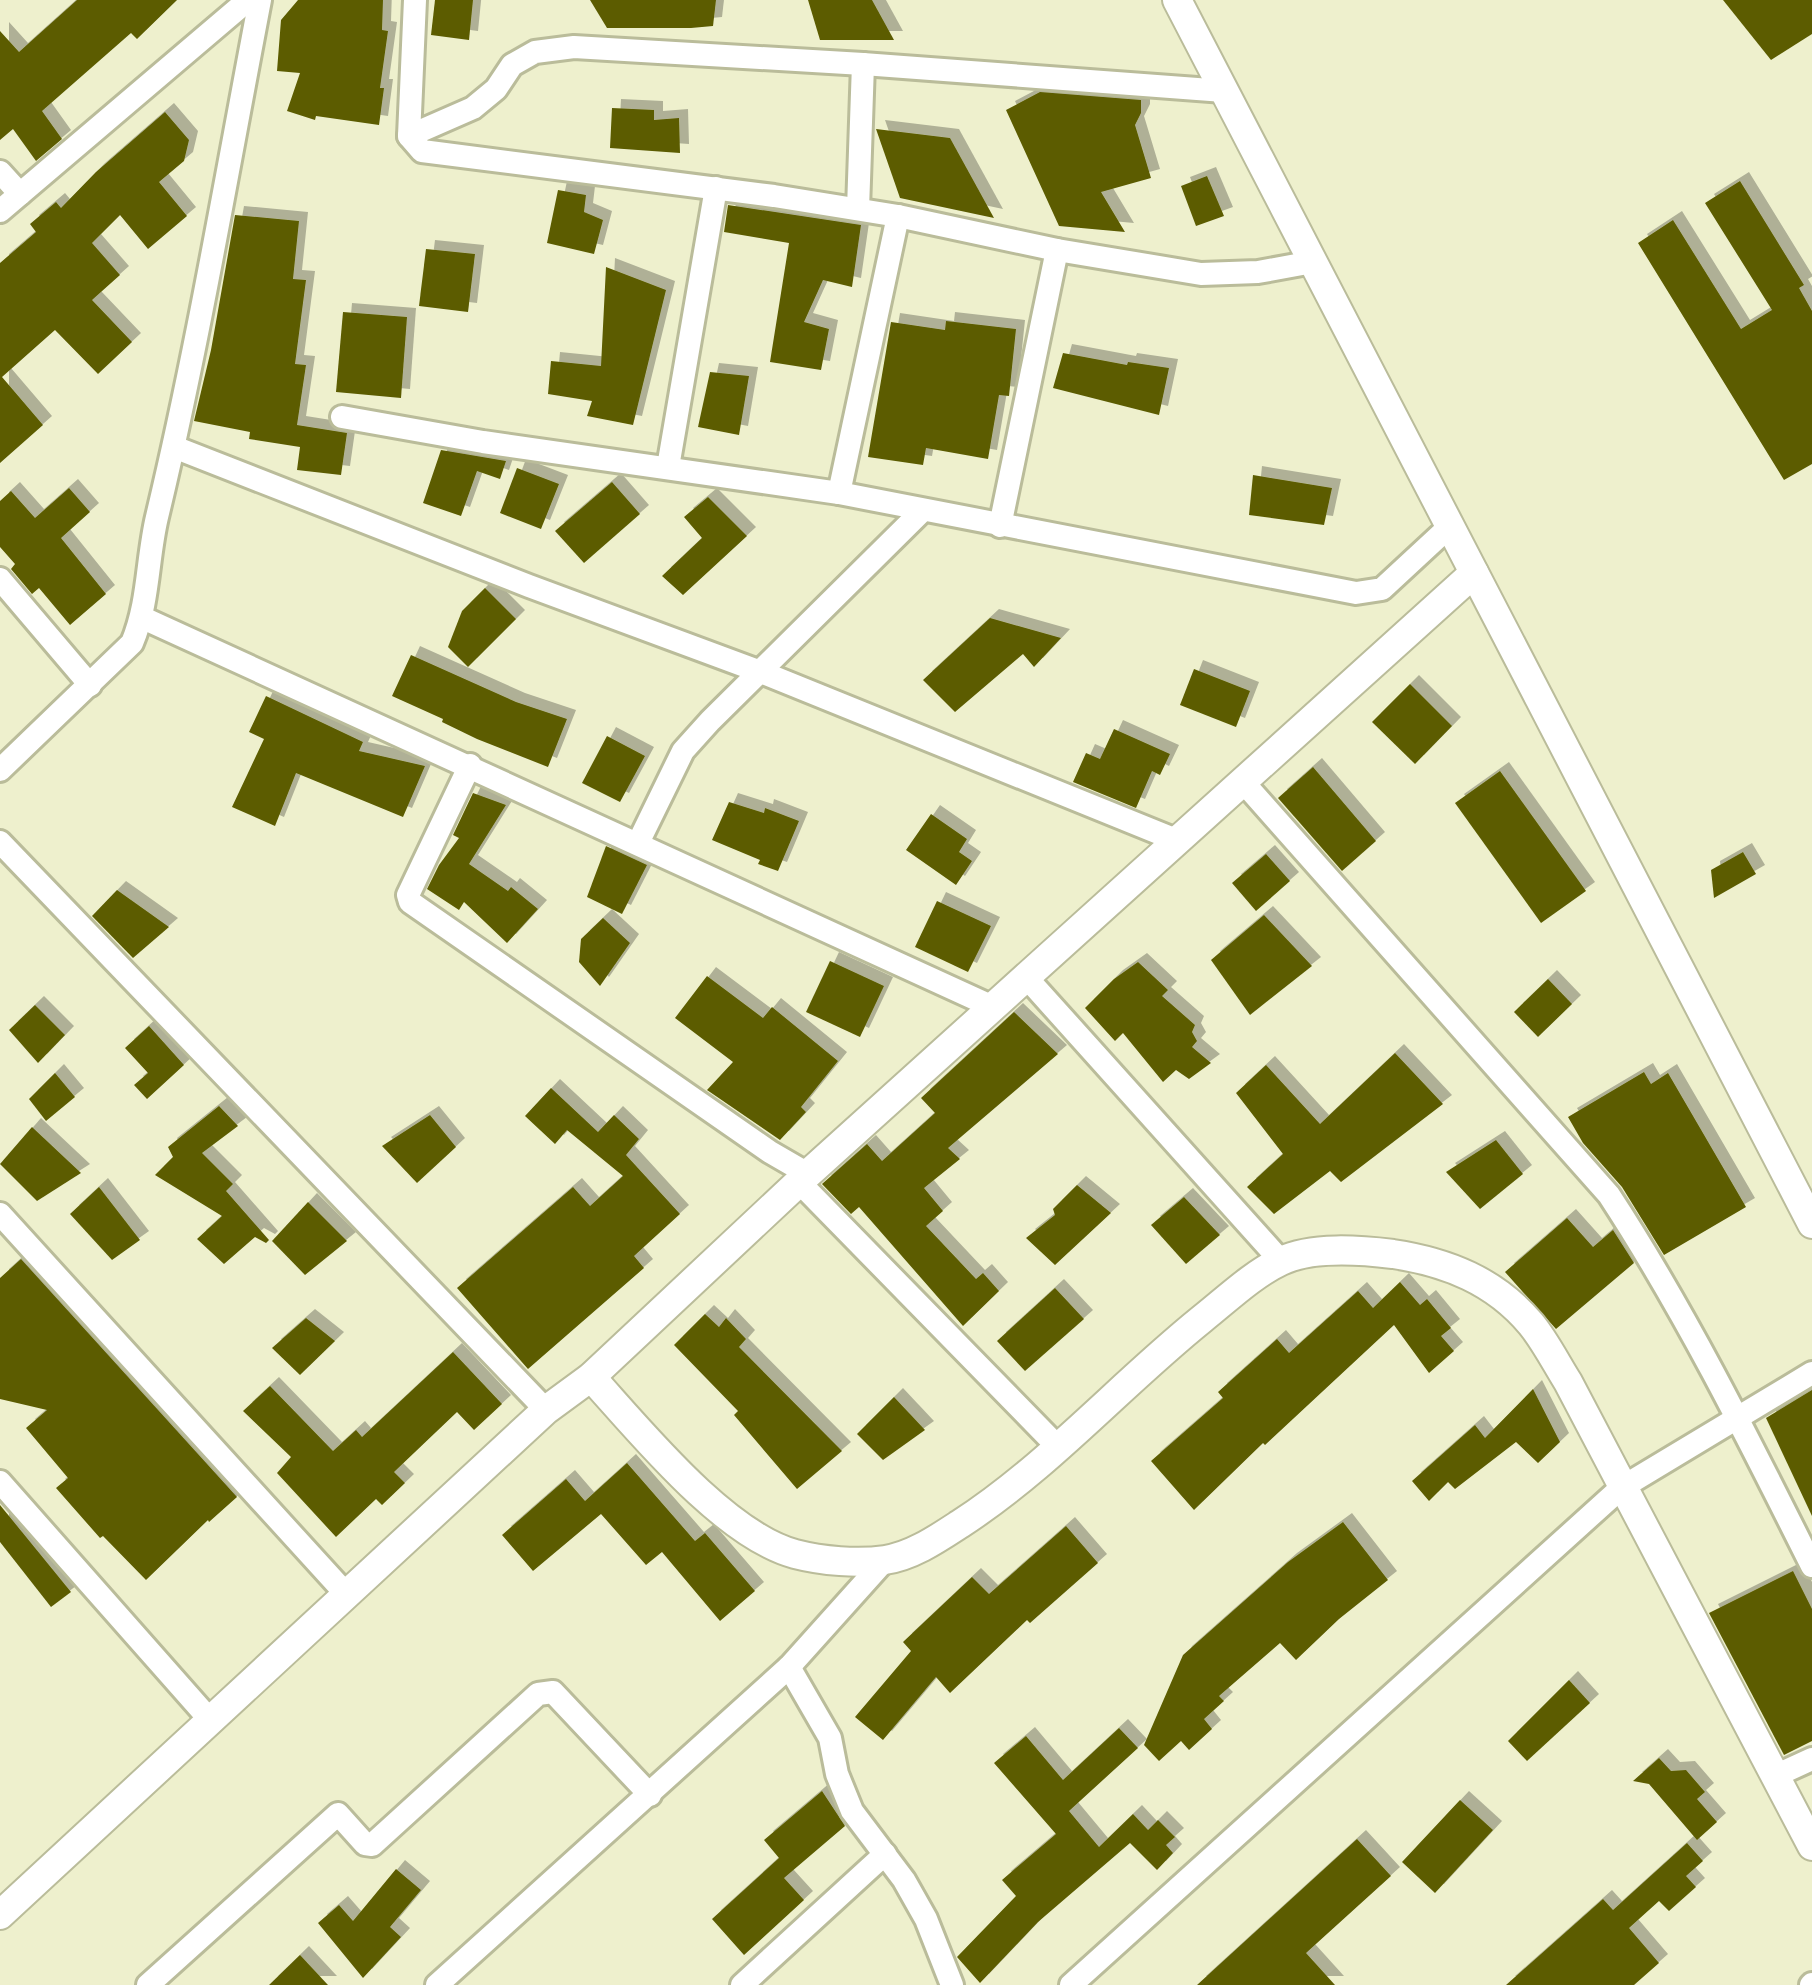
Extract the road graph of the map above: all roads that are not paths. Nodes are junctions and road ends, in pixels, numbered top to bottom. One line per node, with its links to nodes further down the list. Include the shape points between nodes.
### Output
1 (248, 0): 10 (street)
2 (260, 0): 17 (street)
3 (415, 0): 7 (street)
4 (1177, 0): 6 (street)
5 (862, 64): 6 (street); 7 (street, via 574,48 534,52 512,65 472,108); 11 (street)
6 (1224, 91): 15 (street)
7 (409, 136): 9 (street, via 422,151)
8 (0, 172): 10 (street)
9 (716, 188): 11 (street); 18 (street)
10 (20, 194): 12 (street)
11 (858, 209): 13 (street)
12 (0, 212)
13 (898, 216): 14 (street); 19 (street)
14 (1057, 250): 15 (street, via 1201,274); 21 (street)
15 (1313, 262): 22 (street)
16 (342, 418): 18 (street)
17 (174, 447): 25 (street, via 152,540); 26 (street)
18 (668, 467): 19 (street)
19 (839, 493): 20 (street)
20 (922, 511): 21 (street); 26 (street)
21 (1000, 526): 22 (street, via 1356,593 1382,589)
22 (1450, 526): 23 (street)
23 (1474, 573): 30 (street); 38 (street)
24 (0, 579): 27 (street)
25 (143, 618): 27 (street, via 132,644); 28 (street)
26 (761, 672): 31 (street); 33 (street, via 683,752)
27 (90, 686): 29 (street)
28 (470, 765): 33 (street); 36 (street, via 410,902)
29 (0, 770)
30 (1244, 783): 31 (street); 43 (street, via 1610,1195)
31 (1176, 840): 34 (street)
32 (0, 842): 42 (street)
33 (638, 842): 35 (street)
34 (1026, 977): 35 (street); 39 (street)
35 (993, 1006): 36 (street)
36 (803, 1178): 41 (street); 44 (street)
37 (0, 1214): 49 (street)
38 (1812, 1224)
39 (1282, 1260): 44 (street, via 1157,1355); 46 (street, via 1366,1250 1435,1260 1480,1281 1530,1323)
40 (1812, 1373): 43 (street)
41 (591, 1377): 42 (street); 47 (street, via 688,1481 759,1536 792,1553)
42 (546, 1410): 49 (street)
43 (1737, 1416): 46 (street); 48 (street)
44 (1057, 1446): 47 (street, via 970,1518 913,1552)
45 (0, 1482): 51 (street)
46 (1621, 1488): 53 (street); 62 (street)
47 (885, 1560): 50 (street)
48 (1812, 1566)
49 (347, 1595): 51 (street)
50 (789, 1667): 54 (street); 56 (street, via 830,1738 852,1811)
51 (211, 1721): 57 (street)
52 (1812, 1759): 53 (street)
53 (1777, 1776): 55 (street)
54 (650, 1795): 58 (street, via 554,1692 538,1694 372,1845 338,1814); 59 (street)
55 (1812, 1846)
56 (886, 1854): 60 (street); 61 (street, via 926,1919)
57 (0, 1916)
58 (148, 1985)
59 (437, 1985)
60 (742, 1985)
61 (952, 1985)
62 (1071, 1985)

